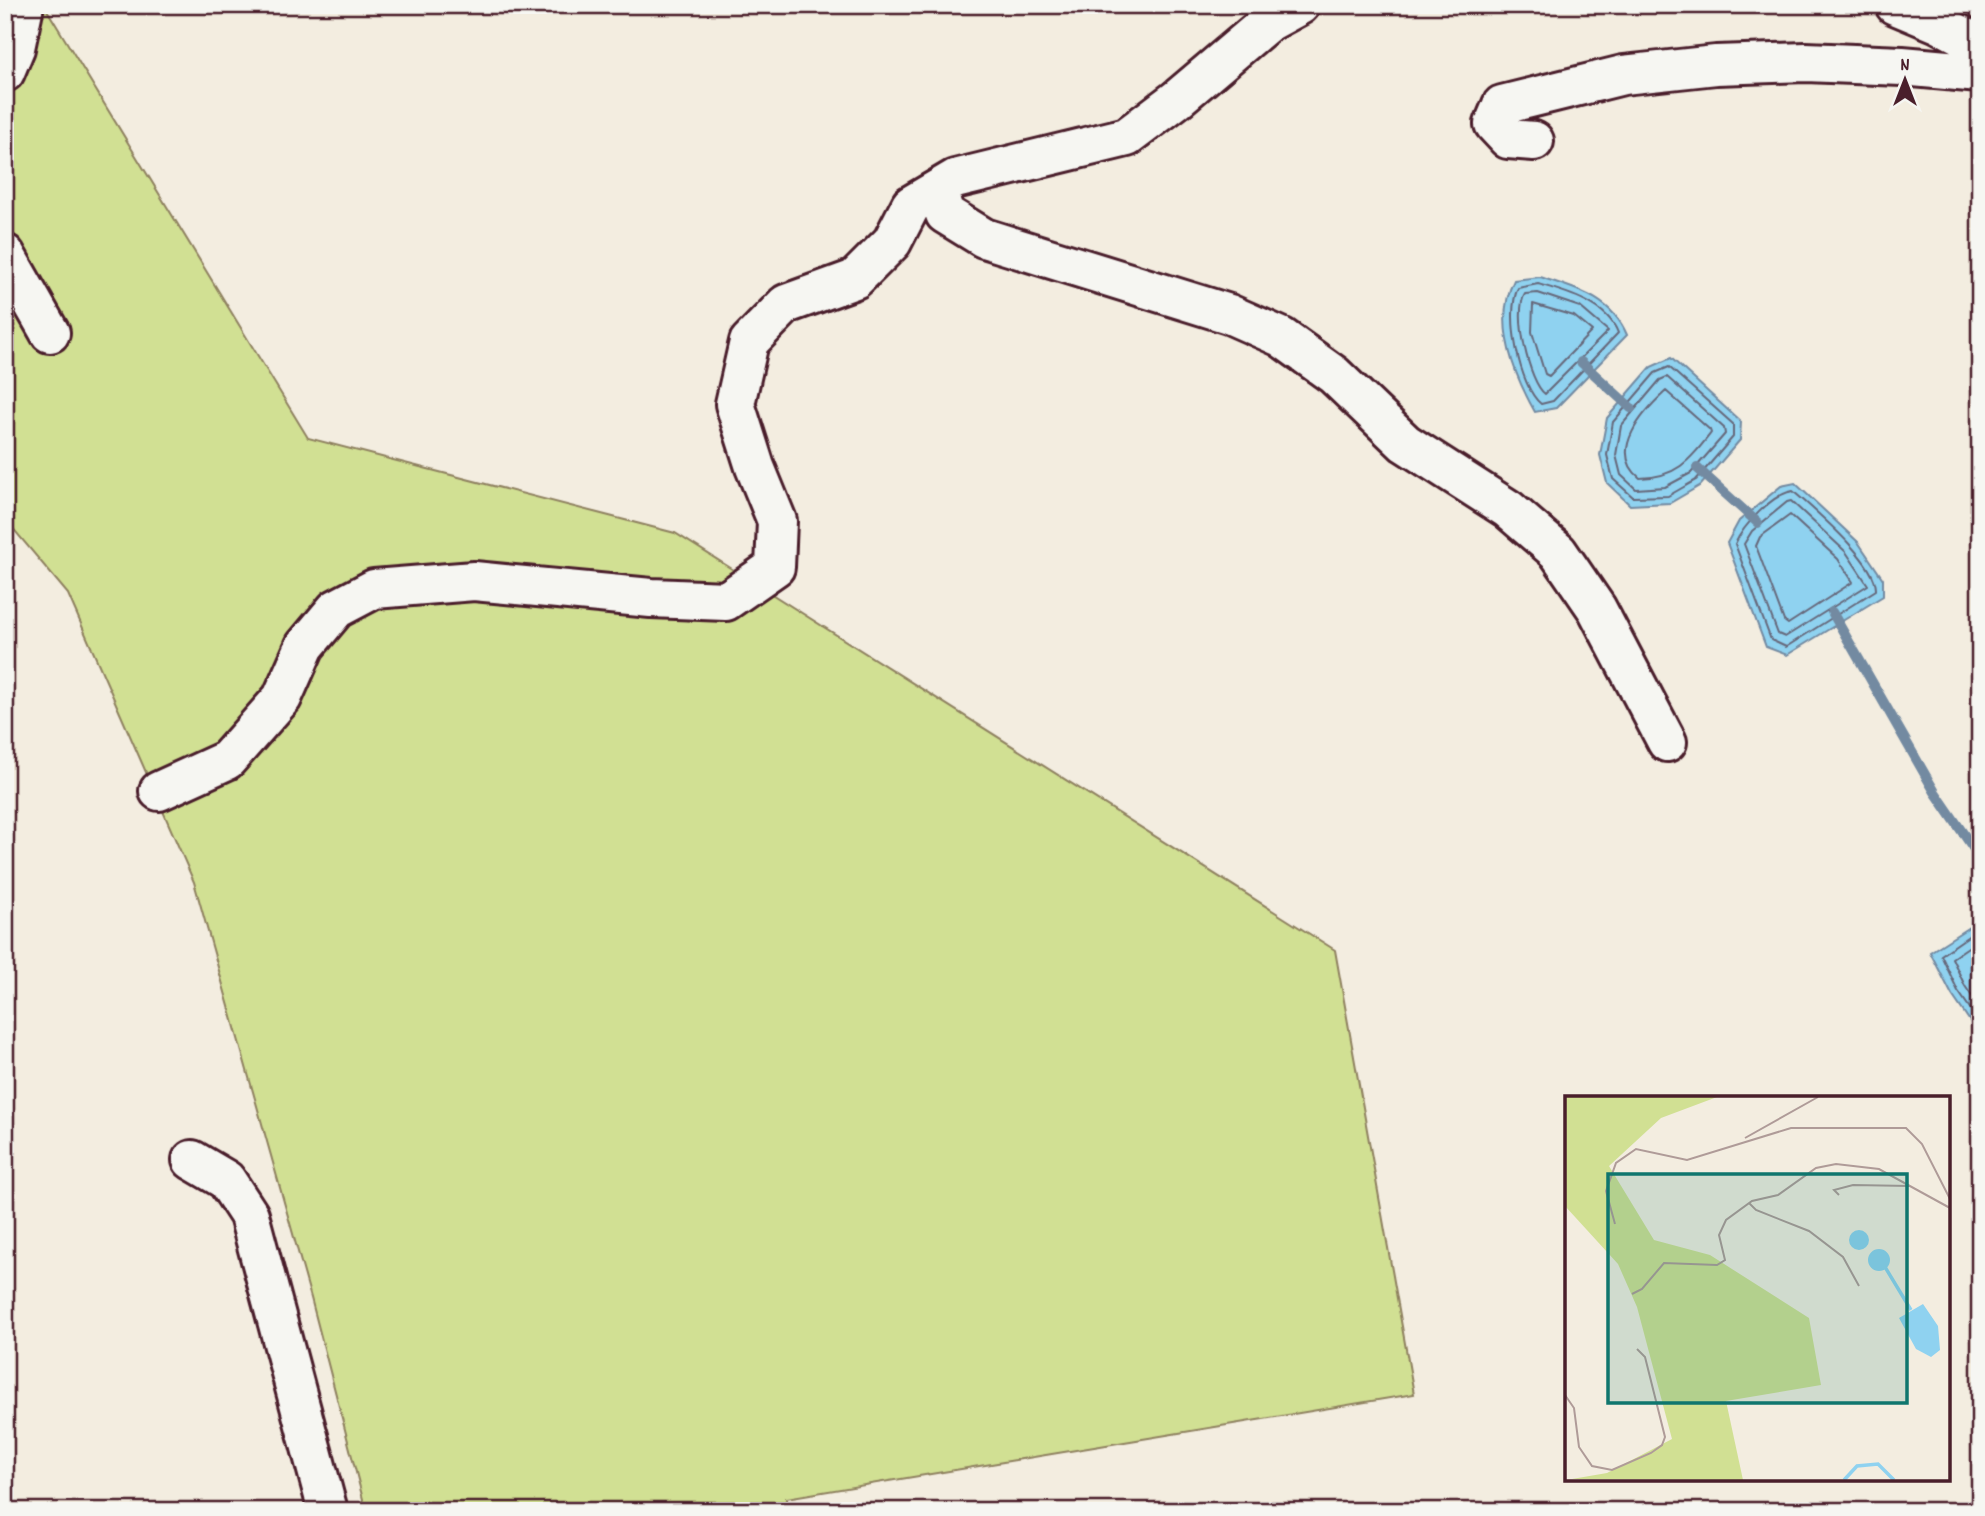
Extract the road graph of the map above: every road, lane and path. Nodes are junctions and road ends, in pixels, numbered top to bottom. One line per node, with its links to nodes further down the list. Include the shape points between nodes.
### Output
1 (24, 5): 5 (street)
2 (1300, 5): 8 (street, via 1267,23 1127,137 955,179)
3 (1895, 5): 4 (street)
4 (1980, 45)
5 (5, 72)
6 (1980, 73): 7 (street, via 1806,62 1623,75 1502,105 1494,124 1508,139)
7 (1534, 141)
8 (937, 190): 11 (street, via 945,214 984,239 1229,314 1280,337 1335,375 1405,443 1508,509 1558,552 1597,609); 12 (street, via 911,205 892,242 855,279 786,304 749,342 735,404 778,521 775,567 726,601 474,581 374,589 336,609 305,646 282,698 228,760)
9 (5, 254): 10 (street)
10 (50, 333)
11 (1667, 742)
12 (159, 792)
13 (192, 1160): 14 (street, via 226,1180 249,1215)
14 (328, 1511)

